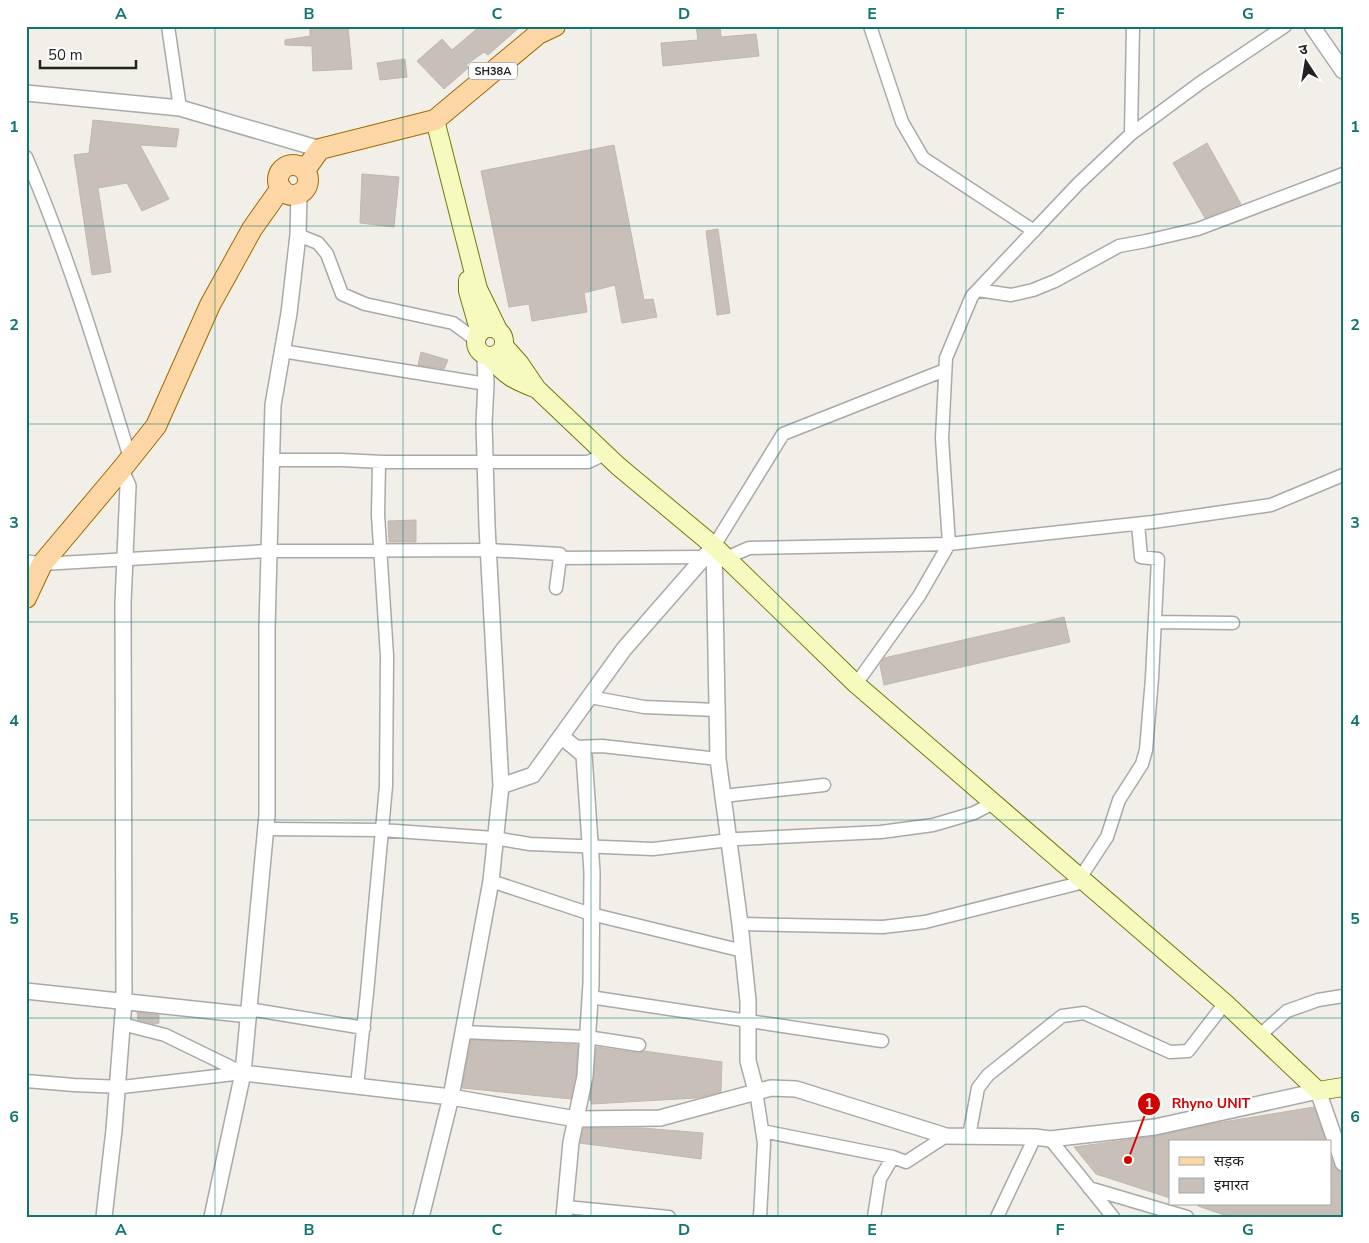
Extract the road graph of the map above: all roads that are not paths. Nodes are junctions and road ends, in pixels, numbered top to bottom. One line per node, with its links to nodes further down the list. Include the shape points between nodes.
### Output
1 (168, 26): 9 (street)
2 (870, 26): 16 (street, via 902,122 923,158)
3 (1133, 26): 11 (street)
4 (1285, 26): 11 (street, via 1200,82)
5 (1312, 26): 7 (street)
6 (542, 29): 10 (main road, SH38A)
7 (1343, 71)
8 (26, 93): 9 (street)
9 (180, 108): 12 (street)
10 (434, 120): 12 (main road); 18 (main road)
11 (1131, 134): 16 (street)
12 (320, 149): 15 (main road, via 304,170 294,165 286,167 279,176)
13 (26, 157): 29 (street, via 86,317)
14 (1343, 174): 19 (street, via 1198,229 1119,246 1033,290 1011,295)
15 (290, 191): 17 (street); 29 (main road, via 252,229 210,305 156,426)
16 (1034, 231): 19 (street)
17 (298, 235): 20 (street, via 318,243 327,254 342,294 365,304 453,323); 22 (street)
18 (469, 254): 20 (main road, via 468,291); 21 (main road)
19 (978, 290): 23 (street, via 972,296 946,358)
20 (478, 336): 21 (main road, via 477,349); 21 (main road, via 488,328)
21 (494, 347): 24 (street); 25 (main road, via 520,364 537,389)
22 (282, 352): 24 (street); 26 (street, via 273,404)
23 (945, 370): 32 (street, via 942,438); 37 (street, via 783,434)
24 (486, 384): 28 (street)
25 (606, 454): 28 (street, via 588,462); 37 (main road)
26 (270, 460): 27 (street); 34 (street)
27 (379, 462): 28 (street); 35 (street)
28 (485, 462): 33 (street)
29 (126, 464): 38 (street); 39 (main road)
30 (1343, 475): 31 (street, via 1271,505)
31 (1138, 524): 32 (street); 42 (street, via 1141,557 1158,559)
32 (949, 544): 37 (street, via 750,548); 44 (street, via 919,596)
33 (488, 550): 35 (street); 36 (street); 51 (street)
34 (268, 551): 35 (street); 38 (street); 54 (street)
35 (380, 551): 55 (street, via 387,656 386,786)
36 (560, 554)
37 (715, 554): 40 (street, via 560,558); 44 (main road); 45 (street, via 624,649); 46 (street)
38 (125, 560): 39 (street); 67 (street)
39 (34, 563): 41 (main road)
40 (556, 588)
41 (26, 598)
42 (1155, 622): 43 (street); 59 (street, via 1146,750 1142,764 1119,800 1107,838)
43 (1233, 623)
44 (856, 684): 53 (main road)
45 (590, 697): 46 (street, via 644,707); 47 (street)
46 (717, 710): 49 (street)
47 (561, 736): 48 (street); 51 (street, via 533,776)
48 (574, 747): 49 (street, via 602,746); 58 (street, via 584,755)
49 (718, 759): 52 (street)
50 (824, 785): 52 (street)
51 (501, 786): 56 (street)
52 (723, 796): 57 (street)
53 (993, 803): 57 (street, via 974,813 932,825 881,832); 59 (main road)
54 (266, 828): 55 (street); 69 (street)
55 (382, 830): 56 (street); 72 (street)
56 (494, 838): 58 (street, via 530,844); 60 (street)
57 (729, 840): 58 (street, via 653,849); 62 (street)
58 (590, 846): 61 (street)
59 (1082, 880): 62 (street, via 925,922 884,927); 68 (main road)
60 (491, 881): 61 (street); 73 (street)
61 (592, 914): 63 (street); 66 (street)
62 (740, 924): 63 (street)
63 (743, 951): 70 (street)
64 (26, 991): 67 (street)
65 (1343, 996): 74 (street, via 1287,1010)
66 (590, 997): 70 (street); 75 (street)
67 (124, 1001): 69 (street); 71 (street)
68 (1225, 1003): 74 (main road); 89 (street, via 1188,1051 1170,1052 1084,1013 1062,1016 988,1074 978,1088)
69 (249, 1012): 72 (street); 78 (street)
70 (748, 1019): 76 (street); 84 (street, via 748,1061)
71 (122, 1024): 78 (street, via 165,1034); 82 (street)
72 (364, 1028): 80 (street)
73 (463, 1032): 75 (street); 85 (street)
74 (1260, 1036): 83 (main road)
75 (588, 1037): 77 (street); 86 (street, via 585,1076)
76 (882, 1041)
77 (639, 1045)
78 (243, 1073): 80 (street); 82 (street); 97 (street)
79 (26, 1081): 82 (street)
80 (357, 1086): 85 (street)
81 (1343, 1086): 83 (main road)
82 (118, 1087): 96 (street)
83 (1318, 1091): 90 (street, via 1155,1127); 92 (street)
84 (756, 1092): 86 (street, via 660,1118); 87 (street); 88 (street, via 771,1088 796,1089)
85 (451, 1097): 86 (street); 98 (street)
86 (576, 1119): 94 (street)
87 (762, 1131): 91 (street); 100 (street)
88 (946, 1136): 89 (street); 91 (street, via 906,1162)
89 (969, 1136): 90 (street)
90 (1042, 1138): 93 (street); 102 (street)
91 (892, 1157): 101 (street, via 880,1179)
92 (1343, 1163)
93 (1089, 1188): 103 (street); 104 (street)
94 (565, 1212): 95 (street)
95 (635, 1216): 99 (street)
96 (104, 1217)
97 (212, 1217)
98 (421, 1217)
99 (669, 1217)
100 (760, 1217)
101 (874, 1217)
102 (997, 1217)
103 (1113, 1217)
104 (1187, 1217)

